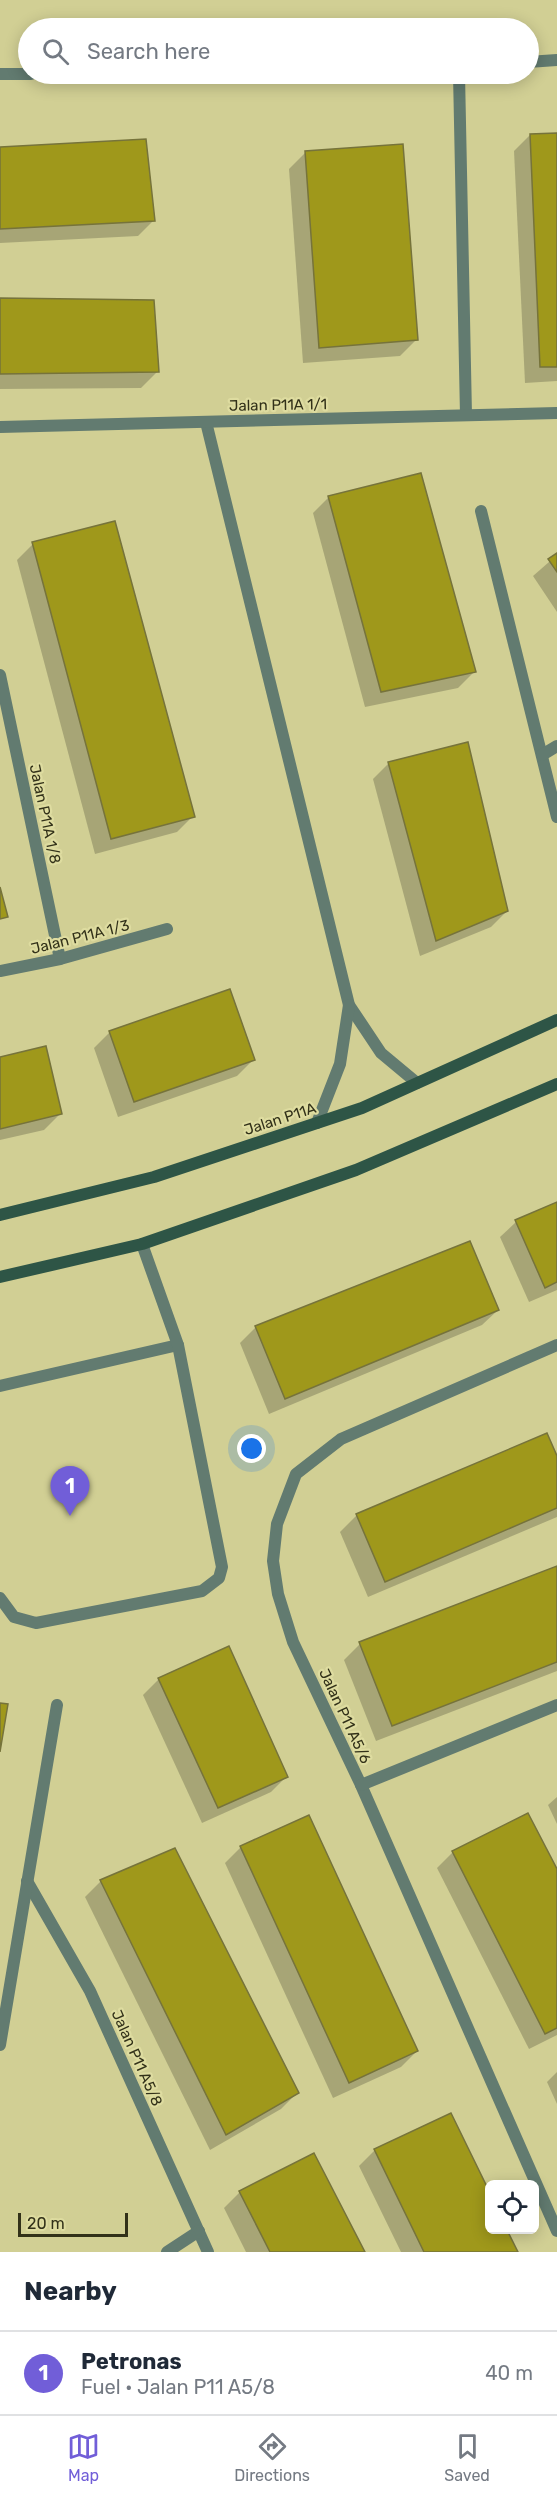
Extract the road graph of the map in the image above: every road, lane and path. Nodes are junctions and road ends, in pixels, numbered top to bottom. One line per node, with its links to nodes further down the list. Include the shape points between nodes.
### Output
1 (557, 60): 2 (street)
2 (539, 61)
3 (0, 74): 4 (street)
4 (18, 74)
5 (459, 84): 7 (street)
6 (557, 413): 7 (street, Jalan P11A 1/1)
7 (466, 416): 8 (street, Jalan P11A 1/1)
8 (206, 422): 9 (street, Jalan P11A 1/1); 18 (street)
9 (0, 427)
10 (481, 510): 13 (street)
11 (0, 675): 16 (street, Jalan P11A 1/8)
12 (557, 746): 13 (street)
13 (542, 755): 14 (street)
14 (557, 817)
15 (167, 929): 16 (street, Jalan P11A 1/3)
16 (60, 959): 17 (street, Jalan P11A 1/3)
17 (0, 971)
18 (350, 1005): 20 (street, via 381,1053); 22 (street, via 340,1064)
19 (557, 1020): 20 (street, Jalan P11A)
20 (417, 1083): 22 (street, Jalan P11A)
21 (557, 1084): 24 (street, via 356,1170)
22 (317, 1123): 23 (street, Jalan P11A, via 154,1177)
23 (0, 1215)
24 (142, 1244): 25 (street); 26 (street)
25 (0, 1277)
26 (178, 1345): 28 (street); 29 (street, via 222,1567 219,1578 202,1591 36,1623 14,1617)
27 (557, 1345): 32 (street, Jalan P11 A5/6, via 341,1439 296,1474 277,1524 273,1561 278,1594 293,1642)
28 (0, 1386)
29 (0, 1598)
30 (57, 1705): 33 (street)
31 (557, 1705): 32 (street)
32 (361, 1785): 36 (street, Jalan P11 A5/6)
33 (27, 1881): 34 (street); 35 (street, Jalan P11 A5/8, via 90,1991)
34 (0, 2045)
35 (199, 2231): 37 (street); 38 (street, Jalan P11 A5/8)
36 (557, 2231)
37 (167, 2252)
38 (208, 2252)

